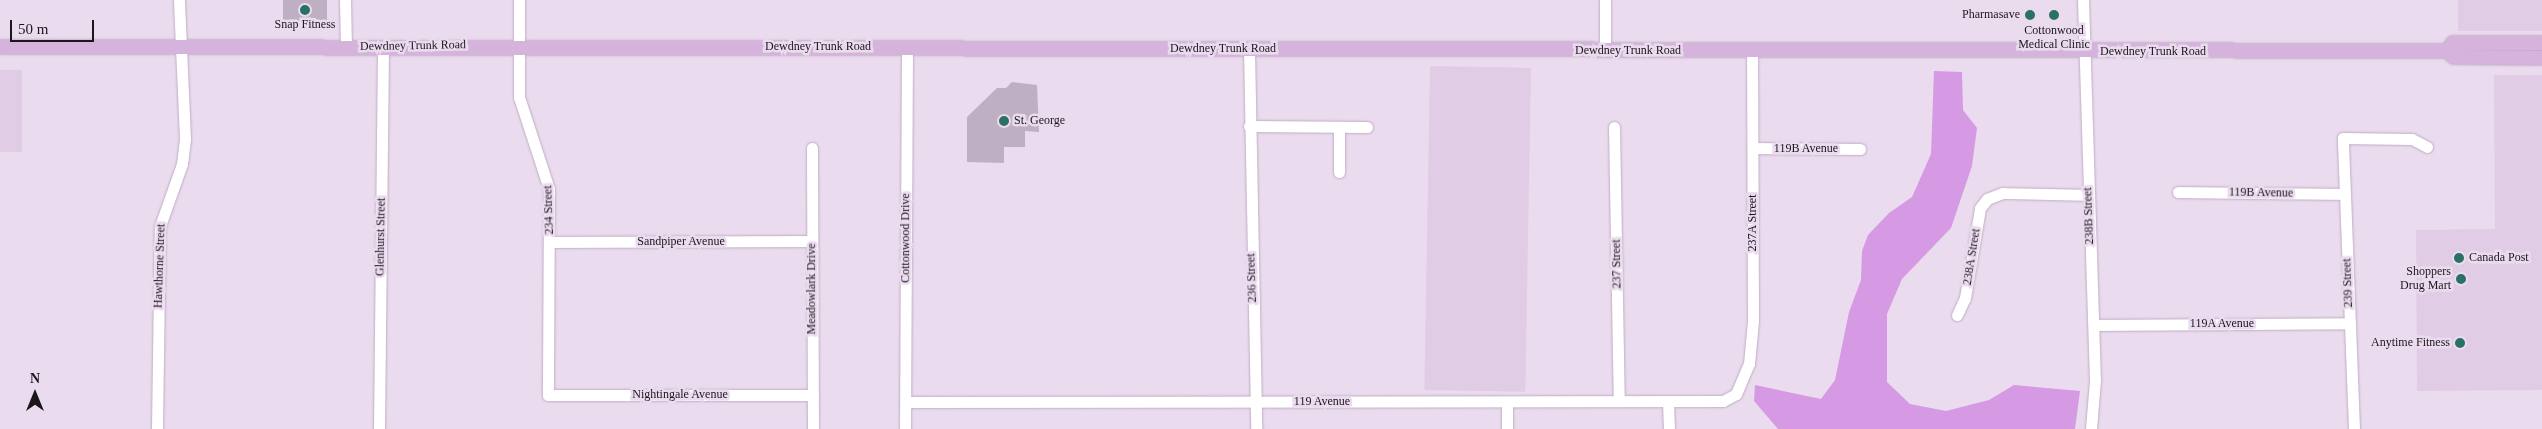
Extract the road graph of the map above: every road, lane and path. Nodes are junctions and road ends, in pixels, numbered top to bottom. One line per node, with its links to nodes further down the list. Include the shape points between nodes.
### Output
1 (180, 0): 11 (street, Hawthorne Street)
2 (345, 0): 8 (street)
3 (519, 0): 7 (street, 234 Street)
4 (1605, 0): 14 (street)
5 (2085, 1): 16 (street, 238B Street)
6 (2542, 43): 17 (main road, Dewdney Trunk Road, via 2453,43)
7 (518, 45): 9 (main road, Dewdney Trunk Road); 12 (main road, Dewdney Trunk Road); 32 (street, 234 Street, via 521,105 548,177)
8 (346, 46): 9 (main road, Dewdney Trunk Road); 11 (main road, Dewdney Trunk Road)
9 (383, 46): 45 (street, Glenhurst Street)
10 (0, 47): 11 (main road, Dewdney Trunk Road)
11 (180, 47): 44 (street, Hawthorne Street, via 185,138 182,164 160,226)
12 (906, 47): 13 (main road, Dewdney Trunk Road); 40 (street, Cottonwood Drive)
13 (1249, 49): 14 (main road, Dewdney Trunk Road); 19 (street, 236 Street)
14 (1605, 51): 15 (main road, Dewdney Trunk Road)
15 (1752, 51): 16 (main road, Dewdney Trunk Road); 25 (street, 237A Street)
16 (2085, 51): 17 (main road, Dewdney Trunk Road); 30 (street, 238B Street)
17 (2447, 51): 18 (main road, Dewdney Trunk Road, via 2454,57)
18 (2542, 58)
19 (1249, 126): 20 (street); 41 (street, 236 Street)
20 (1340, 127): 21 (street); 27 (street)
21 (1367, 127)
22 (1614, 127): 39 (street, 237 Street)
23 (2427, 147): 29 (street, 239 Street, via 2412,139 2343,138)
24 (812, 148): 31 (street, Meadowlark Drive)
25 (1753, 148): 26 (street, 119B Avenue); 36 (street, 237A Street, via 1753,321 1749,364)
26 (1860, 149)
27 (1339, 172)
28 (2178, 192): 29 (street, 119B Avenue)
29 (2345, 194): 34 (street, 239 Street)
30 (2088, 195): 33 (street, 238A Street, via 2003,193 1987,199 1980,208 1965,298); 35 (street, 238B Street)
31 (812, 241): 32 (street, Sandpiper Avenue); 38 (street, Meadowlark Drive)
32 (550, 242): 37 (street, 234 Street)
33 (1957, 315)
34 (2350, 323): 35 (street, 119A Avenue); 52 (street, 239 Street)
35 (2094, 325): 51 (street, 238B Street, via 2095,380)
36 (1736, 394): 43 (street, 119 Avenue, via 1722,401)
37 (548, 395): 38 (street, Nightingale Avenue)
38 (813, 395): 46 (street, Meadowlark Drive)
39 (1619, 401): 42 (street, 119 Avenue); 43 (street, 119 Avenue)
40 (906, 402): 41 (street, 119 Avenue); 47 (street, Cottonwood Drive)
41 (1256, 402): 42 (street, 119 Avenue); 48 (street, 236 Street)
42 (1507, 402): 49 (street)
43 (1668, 402): 50 (street)
44 (157, 429)
45 (379, 429)
46 (813, 429)
47 (905, 429)
48 (1256, 429)
49 (1507, 429)
50 (1669, 429)
51 (2091, 429)
52 (2354, 429)

